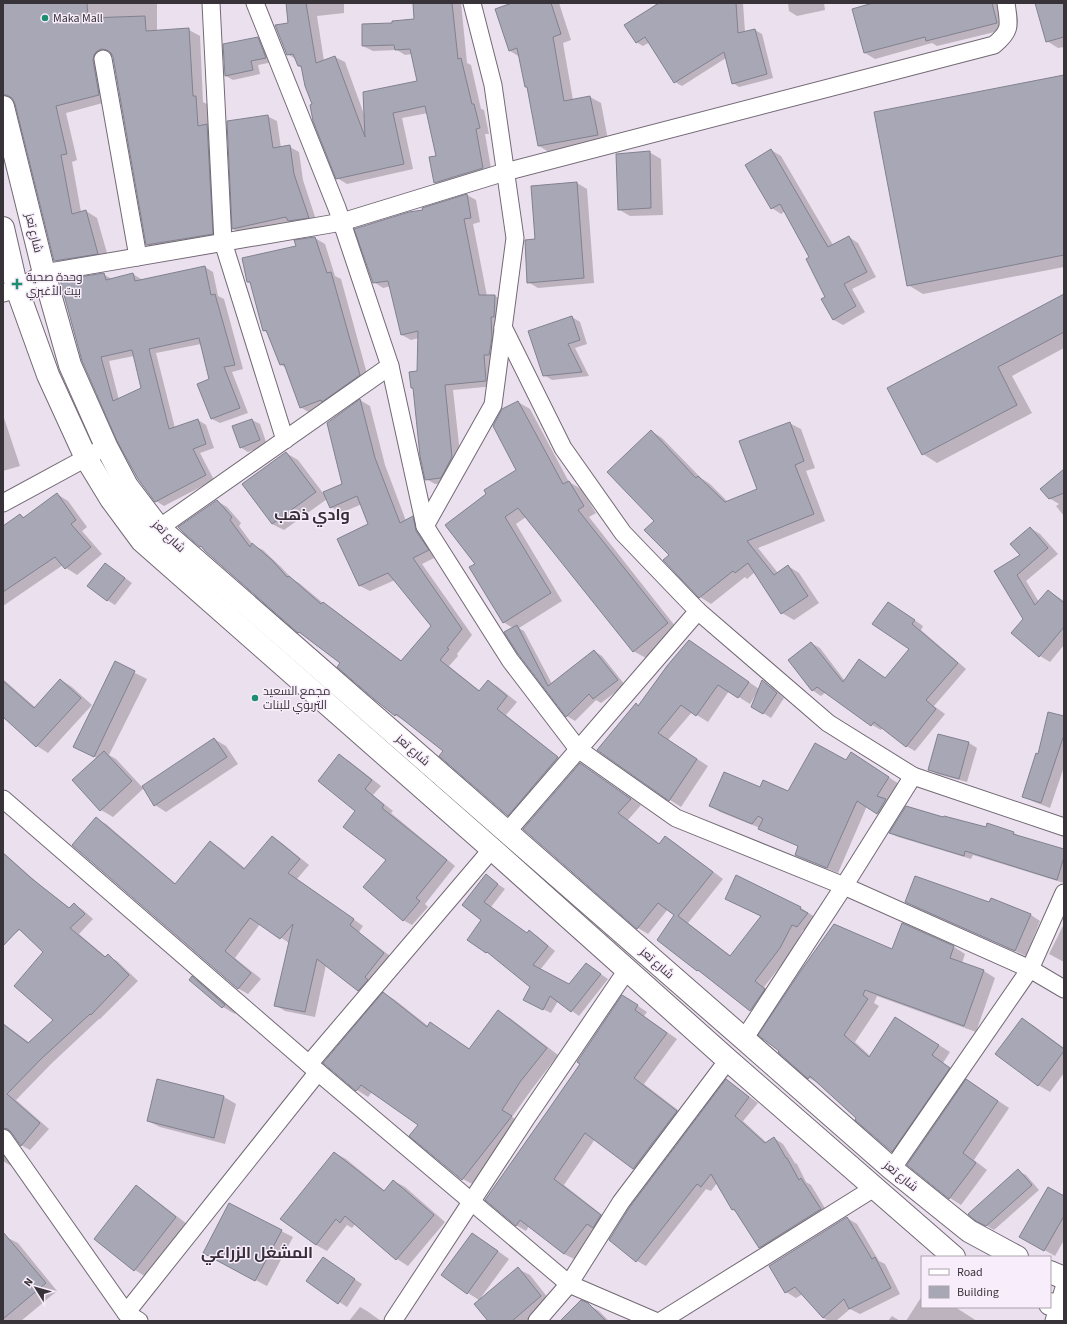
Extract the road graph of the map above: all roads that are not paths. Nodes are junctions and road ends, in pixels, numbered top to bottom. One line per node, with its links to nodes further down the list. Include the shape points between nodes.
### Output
1 (211, 3): 10 (street)
2 (256, 3): 8 (street)
3 (472, 3): 7 (street, via 493,85)
4 (1006, 3): 7 (street, via 1008,25 1004,37 994,45)
5 (103, 59): 11 (street)
6 (3, 107): 12 (main road, شارع تعز)
7 (505, 172): 8 (street); 14 (street, via 515,238)
8 (342, 222): 10 (street); 15 (street)
9 (3, 228): 13 (main road, شارع تعز)
10 (223, 242): 11 (street); 16 (street)
11 (138, 257): 12 (street)
12 (44, 274): 13 (street); 17 (main road, شارع تعز, via 70,366)
13 (10, 291): 18 (main road, شارع تعز)
14 (503, 327): 20 (street, via 493,405); 22 (street, via 563,448 623,533)
15 (390, 366): 16 (street); 20 (street)
16 (285, 440): 21 (street)
17 (106, 446): 18 (street); 21 (main road, شارع تعز, via 127,486)
18 (86, 458): 19 (street); 28 (main road, شارع تعز, via 111,499 142,541)
19 (3, 503)
20 (425, 526): 23 (street, via 510,660)
21 (158, 528): 27 (main road, شارع تعز)
22 (698, 611): 23 (street); 24 (street, via 828,723)
23 (578, 749): 27 (street); 29 (street, via 676,818)
24 (913, 776): 26 (street); 29 (street)
25 (3, 799): 36 (street)
26 (1064, 827)
27 (507, 832): 34 (main road, شارع تعز)
28 (492, 849): 32 (main road, شارع تعز); 36 (street)
29 (844, 886): 31 (street); 34 (street)
30 (1064, 893): 31 (street)
31 (1030, 969): 33 (street); 38 (street)
32 (627, 970): 35 (main road, شارع تعز); 40 (street)
33 (1064, 989)
34 (744, 1039): 38 (main road, شارع تعز)
35 (728, 1060): 39 (main road, شارع تعز); 45 (street, via 621,1202)
36 (313, 1068): 40 (street); 46 (street)
37 (3, 1138): 46 (street)
38 (892, 1169): 42 (main road, شارع تعز, via 969,1231)
39 (874, 1188): 41 (main road, شارع تعز); 50 (street)
40 (471, 1202): 45 (street); 47 (street)
41 (953, 1256)
42 (1014, 1256)
43 (1051, 1272): 44 (main road)
44 (1064, 1278)
45 (569, 1284): 48 (street); 49 (street)
46 (132, 1317)
47 (393, 1321)
48 (537, 1321)
49 (655, 1321)
50 (661, 1321)

